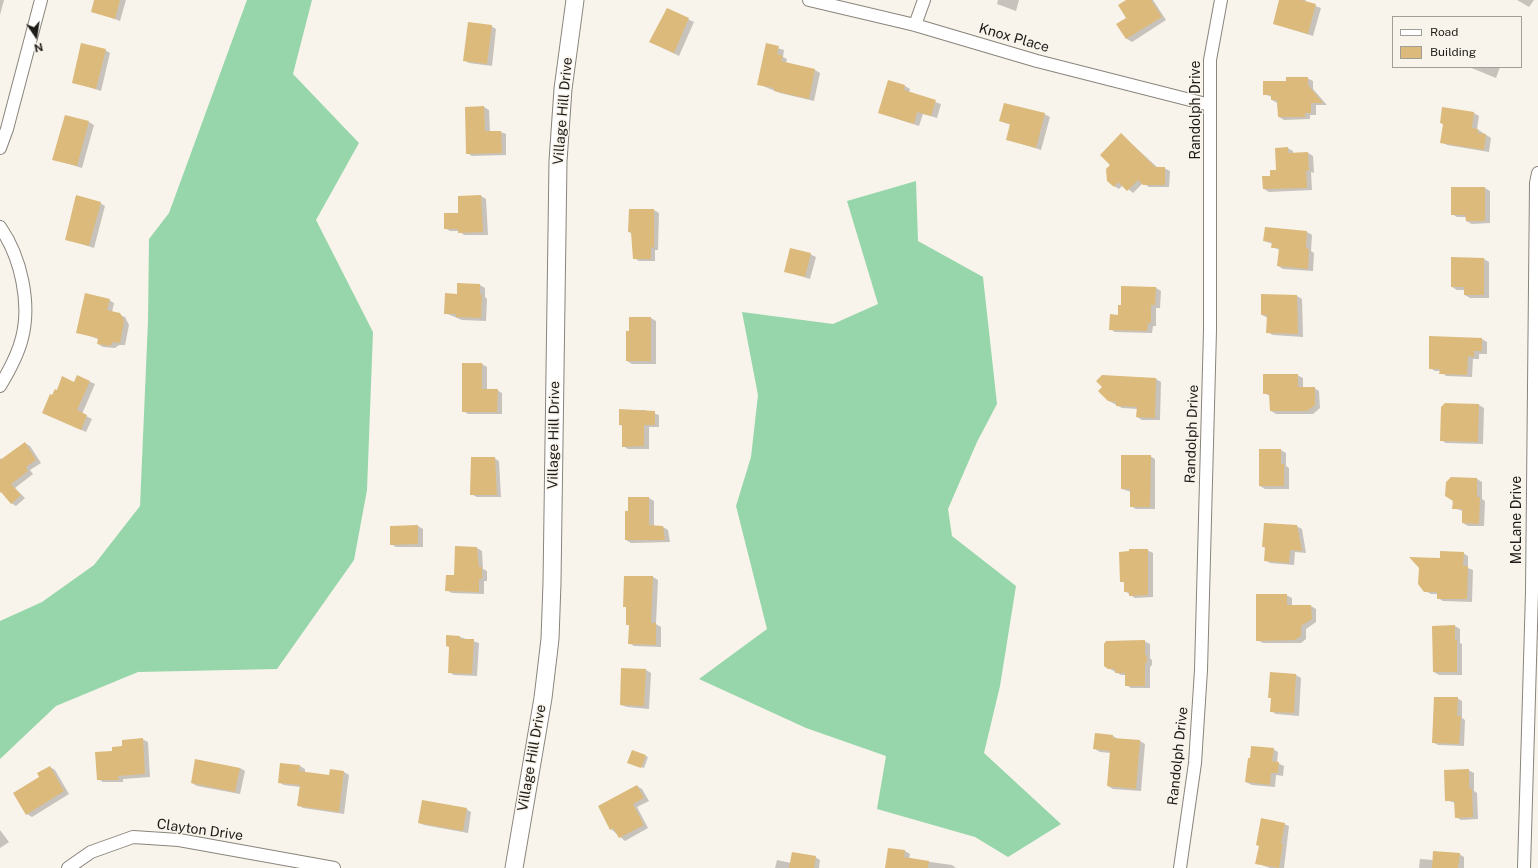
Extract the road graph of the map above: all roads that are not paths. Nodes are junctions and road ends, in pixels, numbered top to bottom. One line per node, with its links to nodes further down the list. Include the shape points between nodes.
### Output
1 (41, 0): 8 (street)
2 (575, 0): 15 (street, Village Hill Drive, via 563,88 558,161 550,639)
3 (809, 0): 6 (street, Knox Place)
4 (924, 0): 6 (street)
5 (1221, 0): 7 (street, Randolph Drive, via 1210,60)
6 (915, 25): 7 (street, Knox Place, via 1037,61)
7 (1210, 105): 16 (street, Randolph Drive, via 1210,330 1201,670 1195,763)
8 (0, 148)
9 (1538, 173): 12 (street, McLane Drive)
10 (0, 227): 11 (street, via 8,239 26,302 22,338)
11 (0, 386)
12 (1535, 592): 17 (street, McLane Drive)
13 (68, 868): 14 (street, Clayton Drive, via 91,852 133,837 179,840)
14 (334, 868)
15 (514, 868)
16 (1180, 868)
17 (1524, 868)

